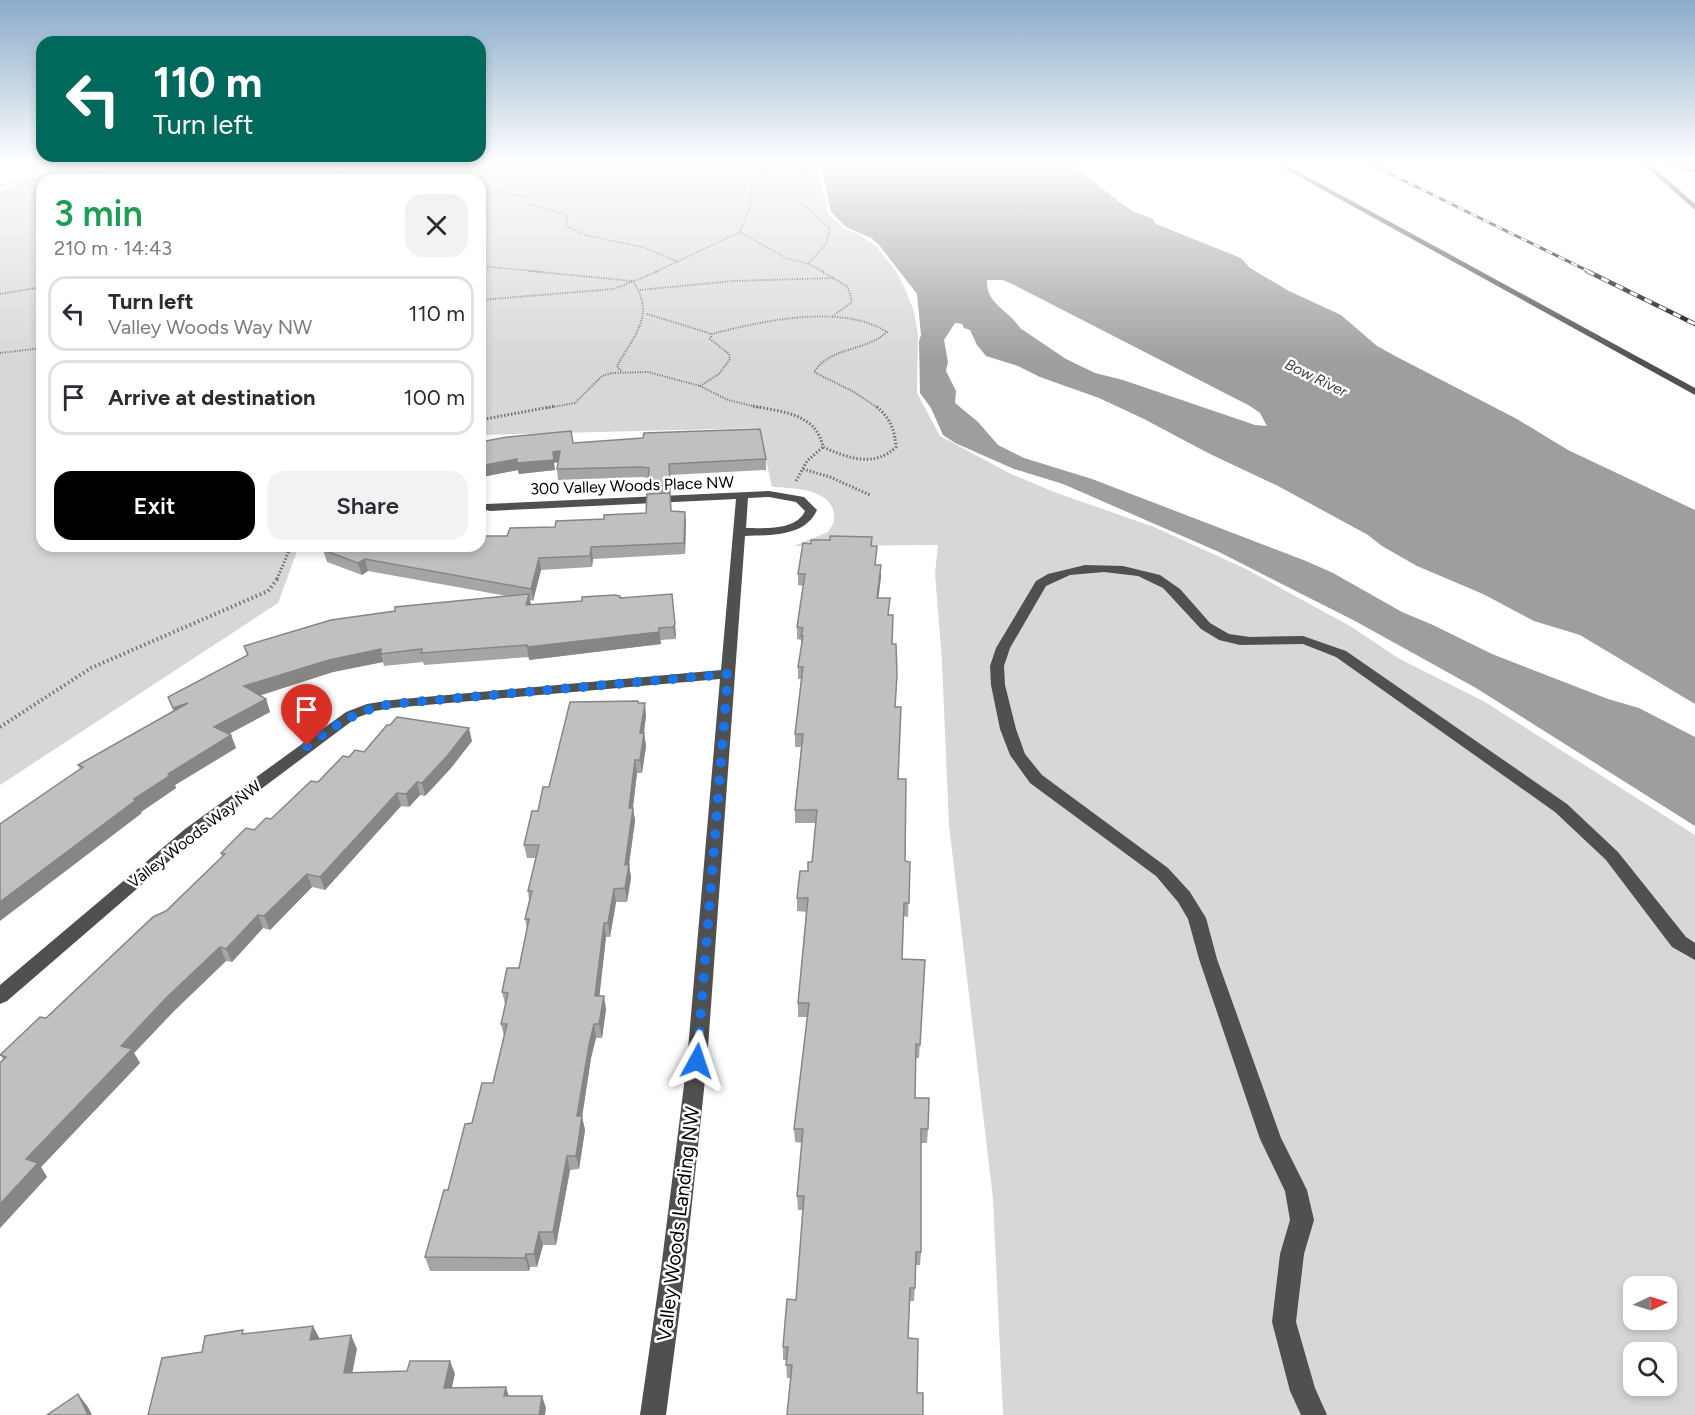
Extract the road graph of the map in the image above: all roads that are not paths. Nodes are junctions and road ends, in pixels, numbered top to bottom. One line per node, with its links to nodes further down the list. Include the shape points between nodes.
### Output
1 (1399, 230): 2 (street)
2 (1695, 392)
3 (742, 496): 4 (street, 300 Valley Woods Place NW); 5 (street, 300 Valley Woods Place NW); 5 (street, via 793,496 806,502 811,510 800,524 779,530)
4 (490, 507)
5 (740, 532): 6 (street, 300 Valley Woods Place NW)
6 (728, 674): 8 (street, Valley Woods Way NW, via 392,704 351,715 191,833); 9 (street, Valley Woods Landing NW, via 697,1061)
7 (1695, 953): 10 (street, via 1679,942 1612,856 1561,808 1341,654 1300,639 1227,639 1202,624 1169,586 1134,570 1078,571 1048,578 1041,584 1002,648 997,666 1008,729 1018,754 1036,779 1162,872 1197,918 1271,1139 1296,1190 1302,1220 1292,1254 1284,1322 1303,1391)
8 (0, 996)
9 (653, 1415)
10 (1314, 1415)

